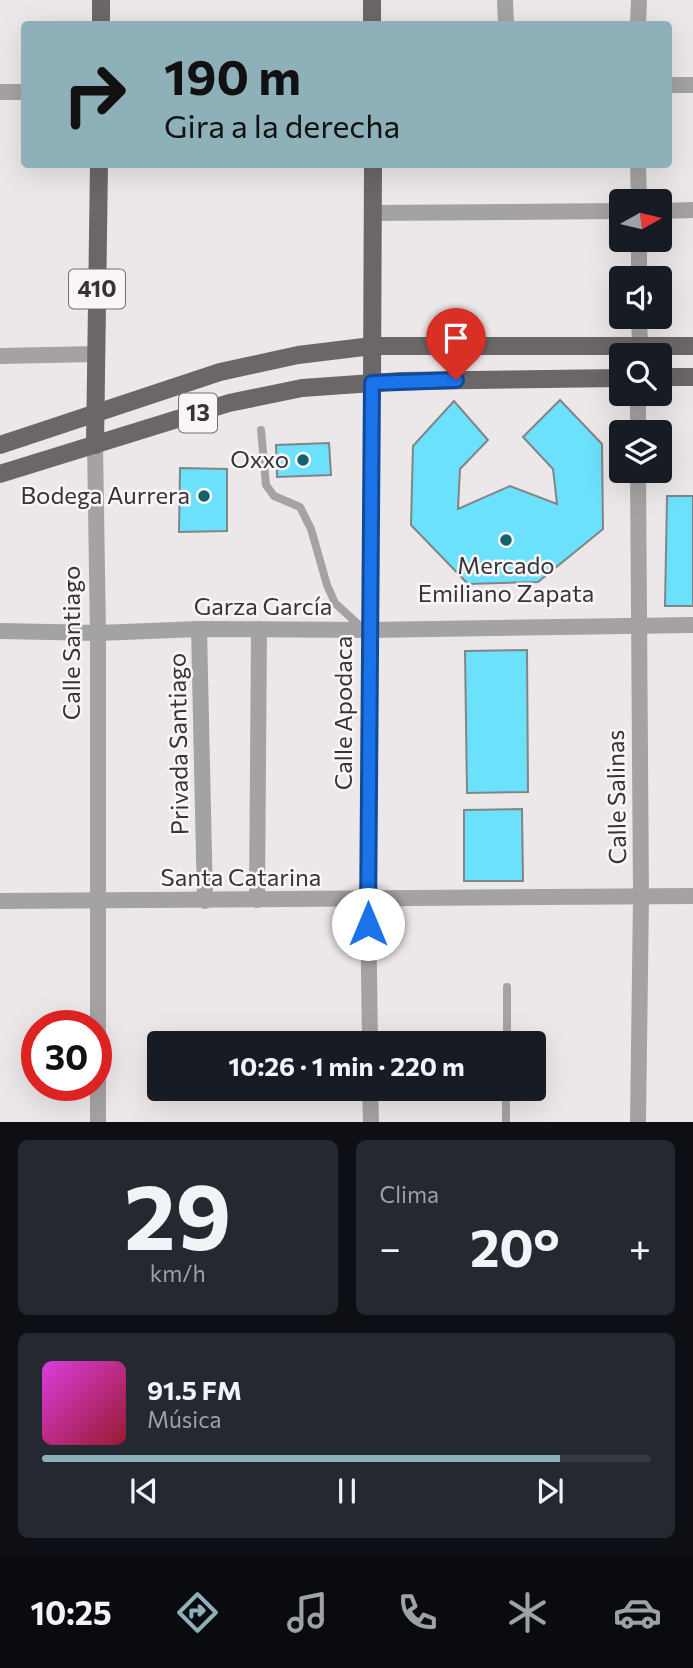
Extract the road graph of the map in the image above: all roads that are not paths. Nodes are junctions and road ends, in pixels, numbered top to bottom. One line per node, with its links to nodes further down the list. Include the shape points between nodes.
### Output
1 (100, 0): 5 (main road)
2 (372, 0): 6 (main road)
3 (505, 0): 7 (street)
4 (639, 0): 8 (street)
5 (100, 21)
6 (372, 21)
7 (506, 21)
8 (638, 21)
9 (672, 85): 10 (street)
10 (693, 85)
11 (0, 92): 12 (street)
12 (21, 92)
13 (99, 168): 25 (main road, Calle Santiago / 410)
14 (373, 168): 20 (main road)
15 (638, 168): 16 (street)
16 (639, 189)
17 (609, 211): 20 (street)
18 (672, 211): 19 (street)
19 (693, 211)
20 (374, 213): 21 (main road)
21 (372, 346): 22 (main road, 13); 30 (main road); 31 (main road, 13, via 298,355 220,372)
22 (609, 346)
23 (672, 346): 24 (main road, 13)
24 (693, 346)
25 (96, 354): 26 (street); 31 (main road, Calle Santiago / 410)
26 (0, 356)
27 (672, 377): 28 (main road)
28 (693, 377)
29 (609, 378): 30 (main road, 13)
30 (372, 383): 34 (main road, 13, via 257,396); 41 (street, Calle Apodaca)
31 (94, 413): 33 (main road, 13); 34 (main road, Calle Santiago / 410)
32 (261, 430): 41 (lane, via 266,485 275,496 300,507 335,603)
33 (0, 445)
34 (95, 445): 35 (main road, 13); 43 (street, Calle Santiago)
35 (0, 474)
36 (638, 483): 37 (street, Calle Salinas)
37 (638, 624): 38 (street, Garza García); 41 (street, Garza García); 45 (street, Calle Salinas)
38 (693, 625)
39 (199, 629): 40 (street, Garza García); 43 (street, Garza García); 50 (street, Privada Santiago)
40 (259, 629): 41 (street, Garza García); 46 (street)
41 (366, 630): 47 (street, Calle Apodaca)
42 (0, 631): 43 (street, Garza García)
43 (98, 633): 49 (street, Calle Santiago)
44 (693, 896): 45 (street, Santa Catarina)
45 (641, 897): 47 (street, Santa Catarina); 59 (street, Calle Salinas)
46 (257, 900): 47 (street, Santa Catarina); 50 (street, Santa Catarina)
47 (368, 900): 52 (street, Calle Apodaca)
48 (0, 901): 49 (street, Santa Catarina)
49 (97, 901): 50 (street, Santa Catarina); 56 (street, Calle Santiago)
50 (205, 901)
51 (507, 987): 53 (lane)
52 (370, 1031)
53 (507, 1031)
54 (370, 1101): 57 (street)
55 (506, 1101): 58 (lane)
56 (98, 1122)
57 (371, 1122)
58 (506, 1122)
59 (638, 1122)

